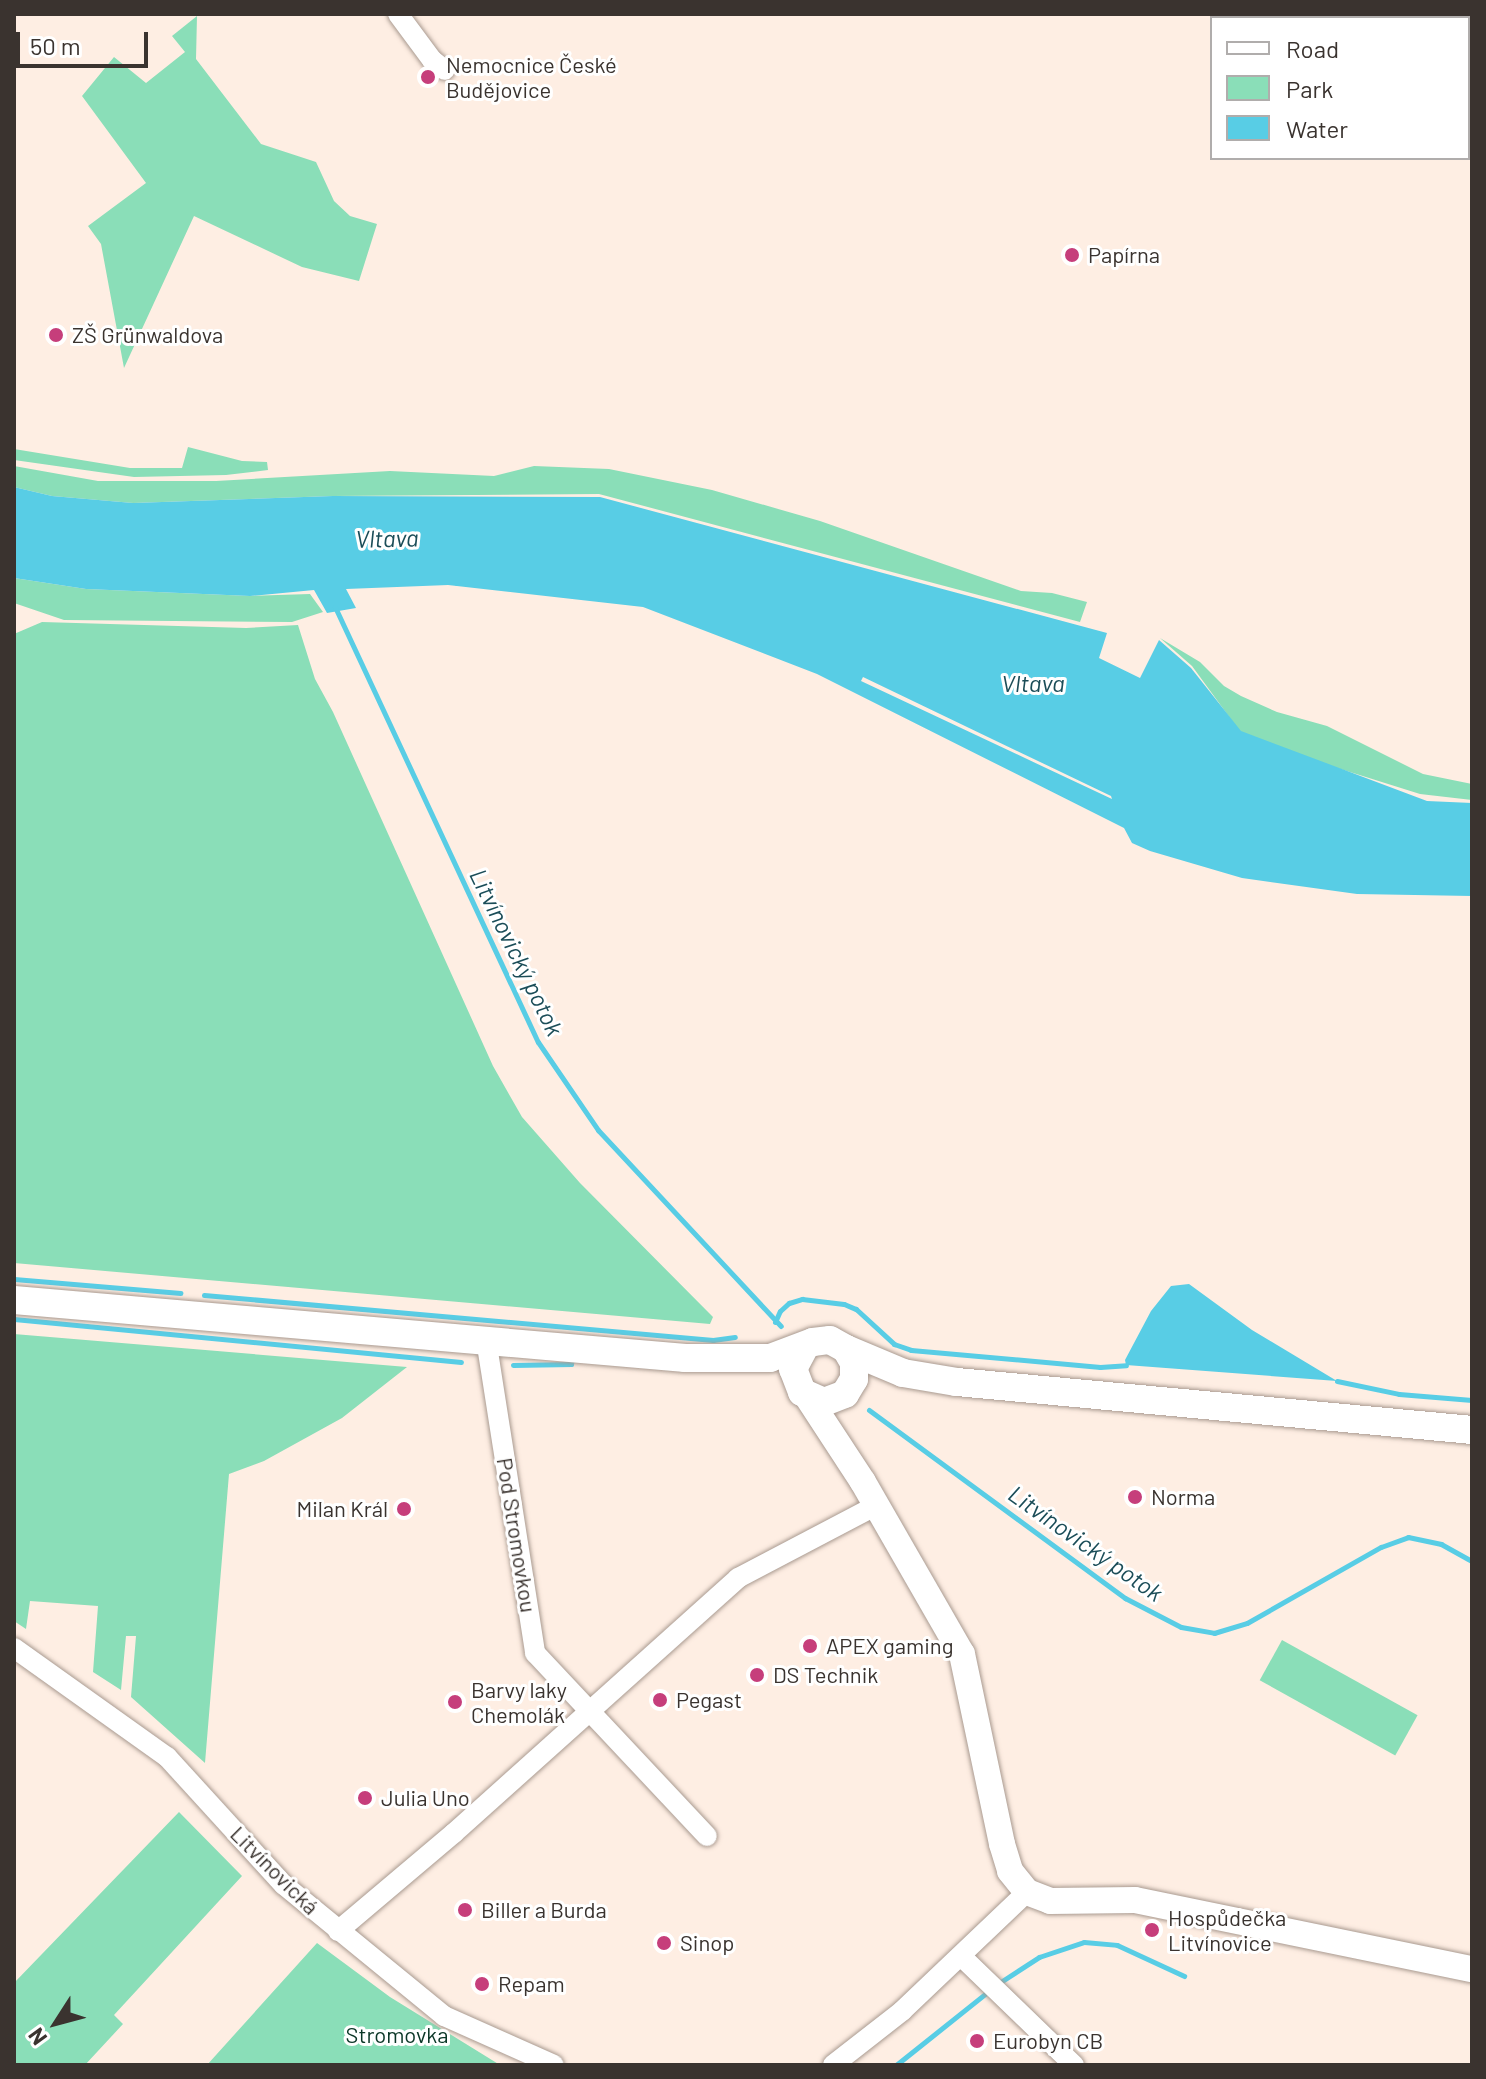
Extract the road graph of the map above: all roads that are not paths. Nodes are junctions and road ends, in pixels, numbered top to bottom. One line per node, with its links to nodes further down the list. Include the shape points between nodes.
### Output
1 (398, 14): 2 (street)
2 (445, 70)
3 (14, 1300): 4 (main road)
4 (486, 1339): 7 (main road); 15 (street, Pod Stromovkou, via 535,1653)
5 (805, 1346): 6 (main road, via 830,1340); 7 (main road, via 756,1360); 10 (main road, via 794,1360)
6 (846, 1349): 8 (main road, via 903,1373); 9 (main road, via 854,1363)
7 (685, 1358): 8 (main road, via 765,1348 829,1325 891,1357); 10 (main road, via 769,1375)
8 (957, 1382): 9 (main road); 11 (main road)
9 (848, 1390): 10 (main road, via 824,1402); 12 (street, via 839,1415)
10 (802, 1392): 12 (street)
11 (1472, 1430)
12 (842, 1448): 13 (street)
13 (877, 1505): 15 (street, via 738,1578); 17 (street, via 962,1654 1002,1844 1010,1871)
14 (14, 1648): 18 (street, Litvínovická, via 167,1757 284,1885)
15 (588, 1710): 16 (street, Pod Stromovkou); 18 (street)
16 (707, 1836)
17 (1027, 1892): 19 (street); 20 (street, via 1050,1901 1135,1900)
18 (338, 1931): 21 (street, Litvínovická, via 444,2016)
19 (962, 1957): 22 (street); 23 (street)
20 (1472, 1969)
21 (554, 2065)
22 (833, 2065)
23 (1074, 2065)

